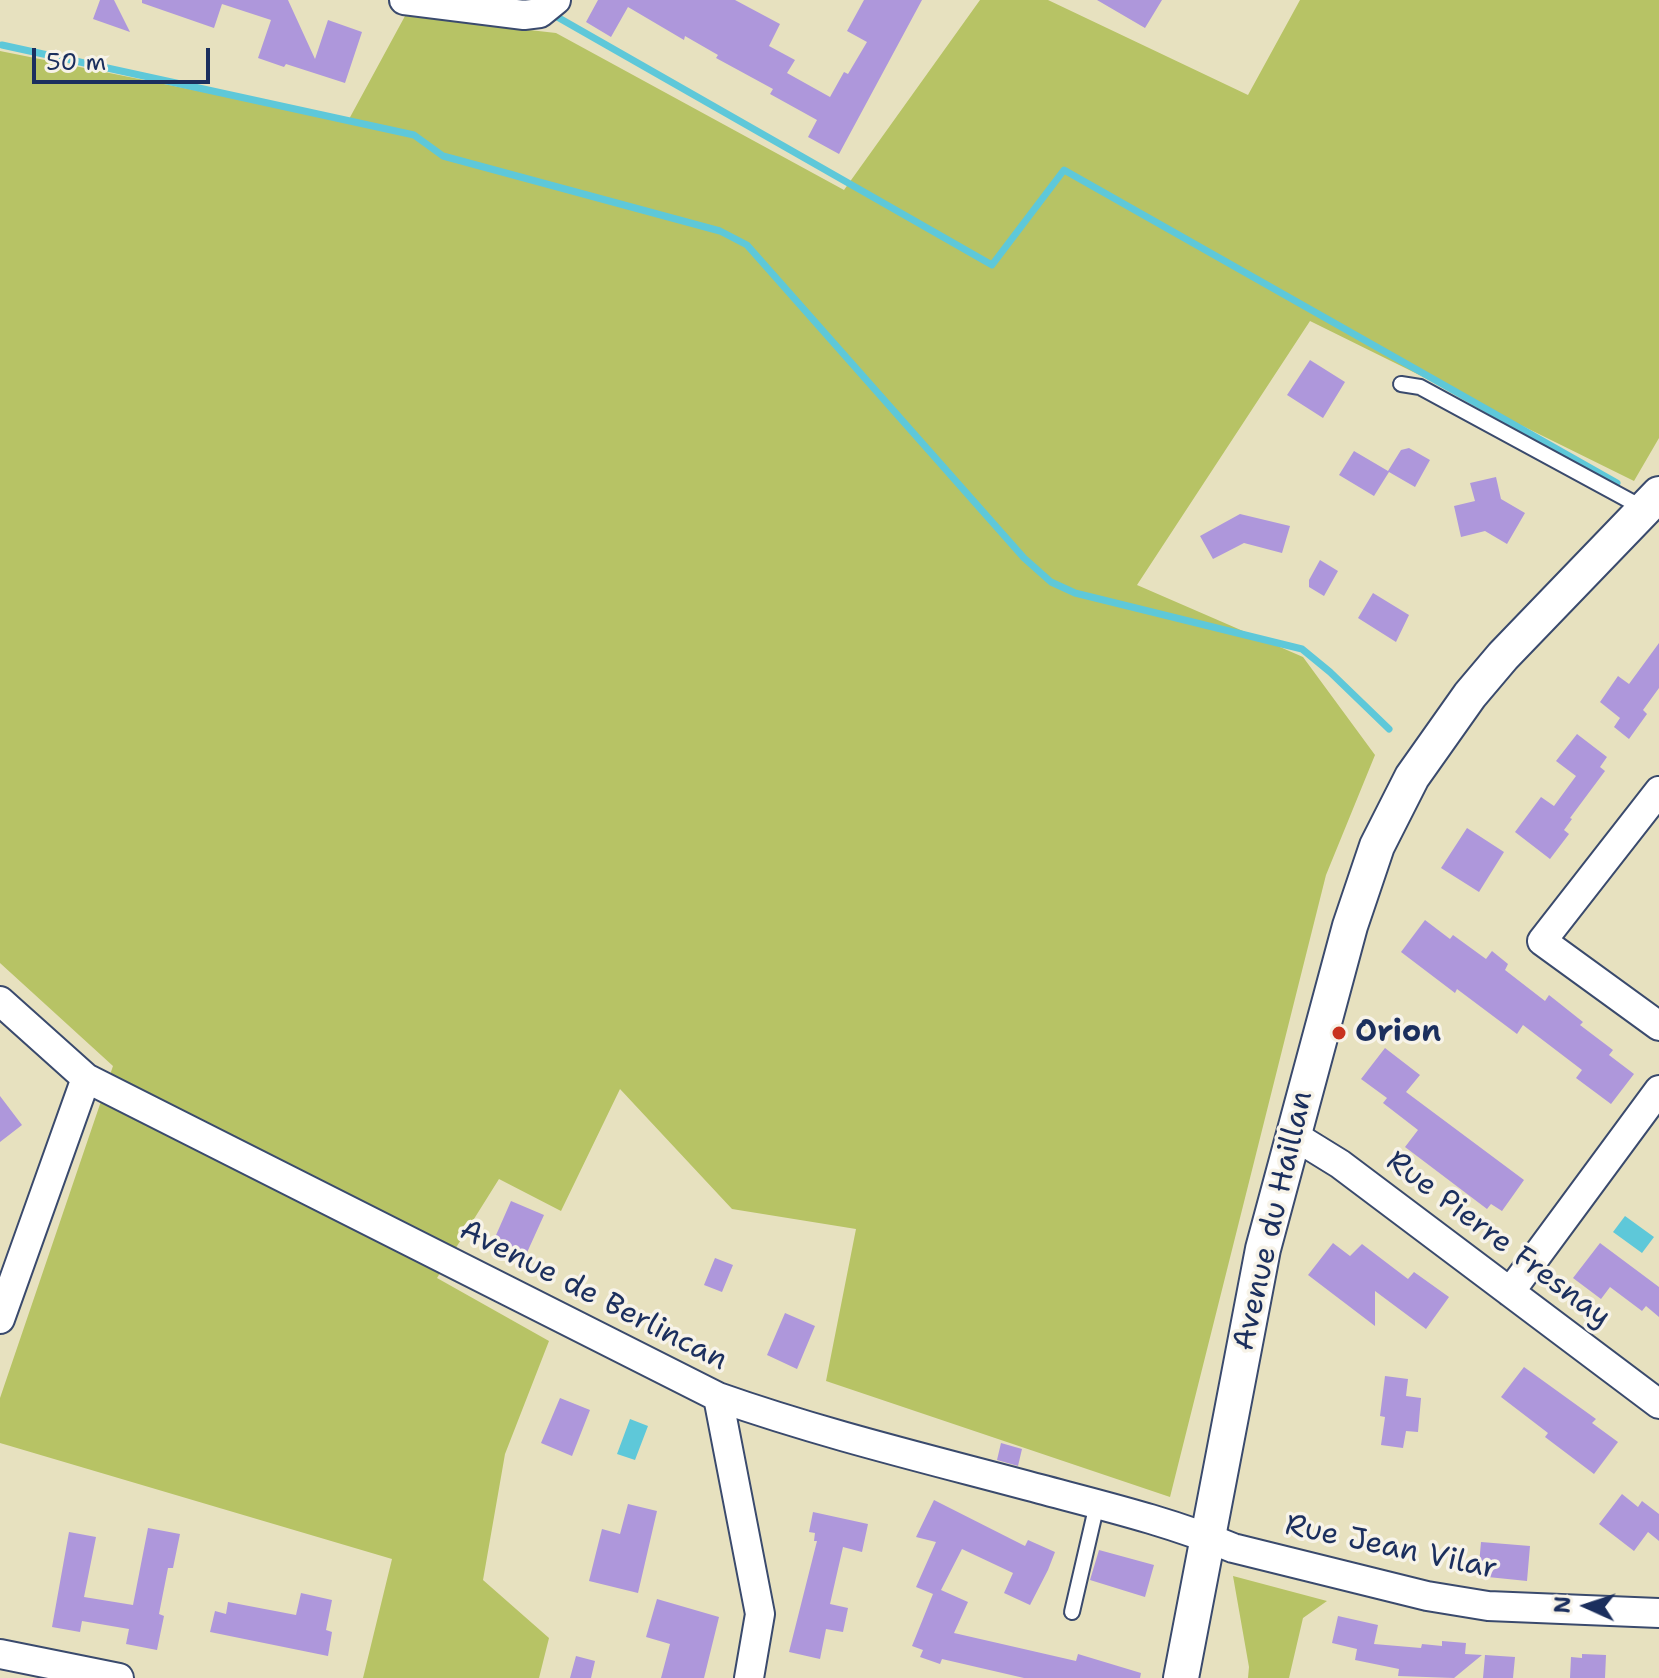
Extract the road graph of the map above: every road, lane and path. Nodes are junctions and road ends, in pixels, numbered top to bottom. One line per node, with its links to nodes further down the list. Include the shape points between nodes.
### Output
1 (404, 0): 2 (street, via 524,15 540,13)
2 (556, 0)
3 (1401, 384): 4 (lane, via 1420,387)
4 (1652, 502): 10 (street, Avenue du Haillan, via 1503,656 1412,777 1362,885)
5 (1659, 791): 7 (street, via 1542,941)
6 (0, 1001): 8 (street, Avenue de Berlincan)
7 (1659, 1026)
8 (86, 1078): 12 (street); 13 (street, Avenue de Berlincan)
9 (1659, 1090): 11 (street)
10 (1293, 1135): 11 (street, Rue Pierre Fresnay, via 1340,1164); 16 (street, Avenue du Haillan, via 1255,1286)
11 (1510, 1292): 14 (street, Rue Pierre Fresnay)
12 (0, 1319)
13 (718, 1397): 15 (street, Avenue de Berlincan, via 792,1423); 21 (street, via 760,1614)
14 (1659, 1404)
15 (1097, 1504): 16 (street, Avenue de Berlincan); 17 (lane)
16 (1207, 1537): 18 (street, Rue Jean Vilar, via 1427,1596 1488,1606); 22 (street, Avenue du Haillan)
17 (1072, 1612)
18 (1659, 1613)
19 (0, 1654): 20 (street)
20 (119, 1678)
21 (749, 1678)
22 (1181, 1678)

